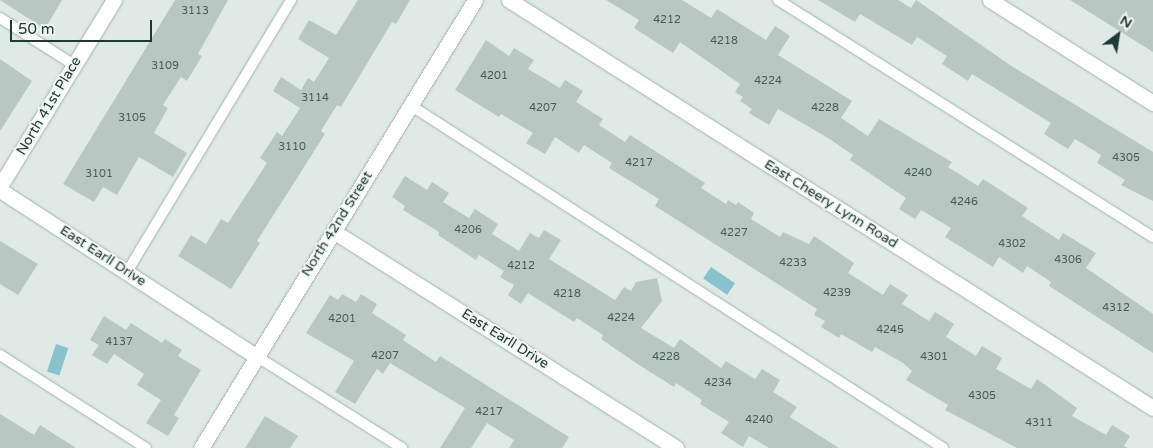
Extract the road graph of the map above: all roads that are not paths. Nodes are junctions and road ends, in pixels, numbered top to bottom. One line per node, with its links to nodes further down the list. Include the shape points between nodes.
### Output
1 (114, 0): 8 (street, North 41st Place)
2 (291, 0): 15 (lane)
3 (475, 0): 10 (street, North 42nd Street)
4 (509, 0): 18 (street, East Cheery Lynn Road)
5 (778, 0): 14 (lane)
6 (990, 0): 9 (street)
7 (0, 18): 8 (lane)
8 (74, 65): 11 (street, North 41st Place)
9 (1153, 103)
10 (410, 105): 13 (street, North 42nd Street); 23 (lane)
11 (0, 186)
12 (0, 190): 15 (street, East Earll Drive)
13 (333, 230): 17 (street, North 42nd Street); 22 (street, East Earll Drive)
14 (1153, 237)
15 (127, 272): 17 (street, East Earll Drive)
16 (0, 355): 19 (lane)
17 (256, 356): 20 (street, North 42nd Street); 21 (lane)
18 (1153, 408)
19 (146, 448)
20 (201, 448)
21 (402, 448)
22 (676, 448)
23 (943, 448)

